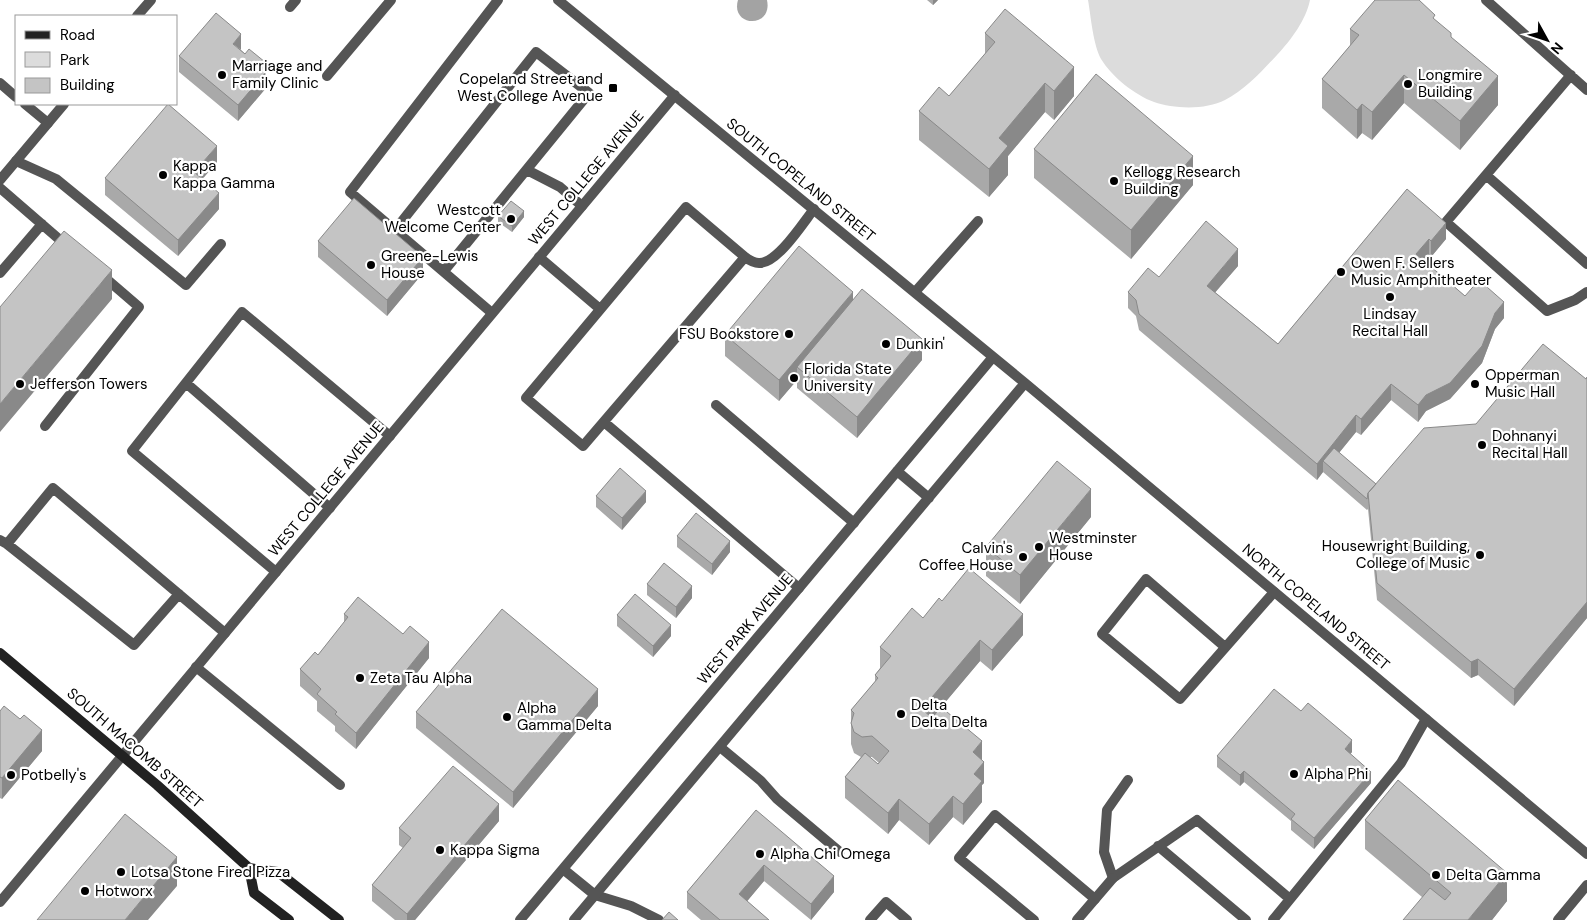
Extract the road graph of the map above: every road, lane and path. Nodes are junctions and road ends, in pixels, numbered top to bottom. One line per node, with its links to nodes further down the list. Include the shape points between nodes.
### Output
1 (151, 0): 6 (street)
2 (391, 0): 8 (street)
3 (498, 0): 25 (street, via 350,192)
4 (558, 0): 11 (street, SOUTH COPELAND STREET)
5 (1486, 0): 7 (street)
6 (138, 15)
7 (1571, 75): 10 (street); 18 (street)
8 (327, 76)
9 (0, 83): 12 (street)
10 (1587, 90)
11 (674, 95): 21 (street, WEST COLLEGE AVENUE); 22 (street, SOUTH COPELAND STREET)
12 (15, 96)
13 (26, 105): 15 (street)
14 (63, 105): 15 (street)
15 (48, 123): 16 (street)
16 (16, 161): 19 (street); 26 (street, via 56,180 186,285)
17 (527, 170): 21 (street, via 560,188); 25 (street, via 589,93 536,52); 32 (street)
18 (1486, 175): 30 (street); 35 (street, via 1446,222 1547,311)
19 (0, 180)
20 (0, 188): 24 (street)
21 (582, 206): 28 (street, WEST COLLEGE AVENUE)
22 (814, 209): 29 (street, via 776,255 760,264); 34 (street, SOUTH COPELAND STREET)
23 (978, 221): 34 (street)
24 (42, 224): 27 (street); 33 (street)
25 (395, 230): 32 (street)
26 (221, 244)
27 (72, 250)
28 (539, 257): 36 (street); 37 (street, WEST COLLEGE AVENUE)
29 (745, 257): 36 (street, via 686,207); 42 (street)
30 (1587, 264)
31 (94, 269): 43 (street, via 139,307)
32 (444, 271): 37 (street)
33 (0, 273)
34 (914, 292): 38 (street, SOUTH COPELAND STREET)
35 (1587, 292)
36 (600, 309): 42 (street, via 526,398 583,446)
37 (492, 314): 44 (street, WEST COLLEGE AVENUE)
38 (993, 357): 40 (street, SOUTH COPELAND STREET); 45 (street, WEST PARK AVENUE)
39 (186, 383): 44 (street, via 242,312); 47 (street); 50 (street, via 132,451)
40 (1025, 383): 46 (street); 52 (street, NORTH COPELAND STREET)
41 (716, 405): 48 (street)
42 (604, 422): 51 (street)
43 (45, 426)
44 (390, 436): 47 (street, WEST COLLEGE AVENUE)
45 (897, 471): 46 (street); 48 (street, WEST PARK AVENUE)
46 (929, 498): 59 (street)
47 (330, 508): 50 (street, WEST COLLEGE AVENUE)
48 (854, 523): 51 (street, WEST PARK AVENUE)
49 (4, 542): 53 (street, via 134,645); 53 (street, via 53,488)
50 (276, 572): 54 (street, WEST COLLEGE AVENUE)
51 (799, 588): 67 (street, WEST PARK AVENUE)
52 (1274, 592): 55 (street); 58 (street, NORTH COPELAND STREET)
53 (179, 594): 54 (street)
54 (225, 633): 57 (street, WEST COLLEGE AVENUE)
55 (1225, 647): 55 (street, via 1180,699 1102,634 1146,579)
56 (0, 653): 60 (main road, SOUTH MACOMB STREET)
57 (196, 667): 60 (street, WEST COLLEGE AVENUE); 62 (street)
58 (1426, 719): 65 (street, NORTH COPELAND STREET); 72 (street, via 1401,763)
59 (720, 747): 64 (street); 70 (street)
60 (123, 756): 66 (main road, SOUTH MACOMB STREET); 73 (street, WEST COLLEGE AVENUE)
61 (1128, 780): 68 (street, via 1107,810 1104,852)
62 (340, 785)
63 (1158, 846): 68 (street); 72 (street, via 1197,820); 83 (street)
64 (840, 852)
65 (1587, 854)
66 (249, 868): 74 (main road, via 254,893); 75 (main road, via 278,872)
67 (563, 869): 70 (street); 76 (street, WEST PARK AVENUE)
68 (1113, 878): 71 (street)
69 (1587, 885): 85 (street)
70 (595, 895): 77 (street); 78 (street, via 631,906)
71 (1095, 899): 81 (street, via 995,816 959,858); 82 (street)
72 (1290, 899): 84 (street)
73 (0, 902)
74 (288, 920)
75 (339, 920)
76 (520, 920)
77 (574, 920)
78 (659, 920)
79 (870, 920): 80 (street, via 886,902)
80 (907, 920)
81 (1034, 920)
82 (1077, 920)
83 (1246, 920)
84 (1273, 920)
85 (1558, 920)

